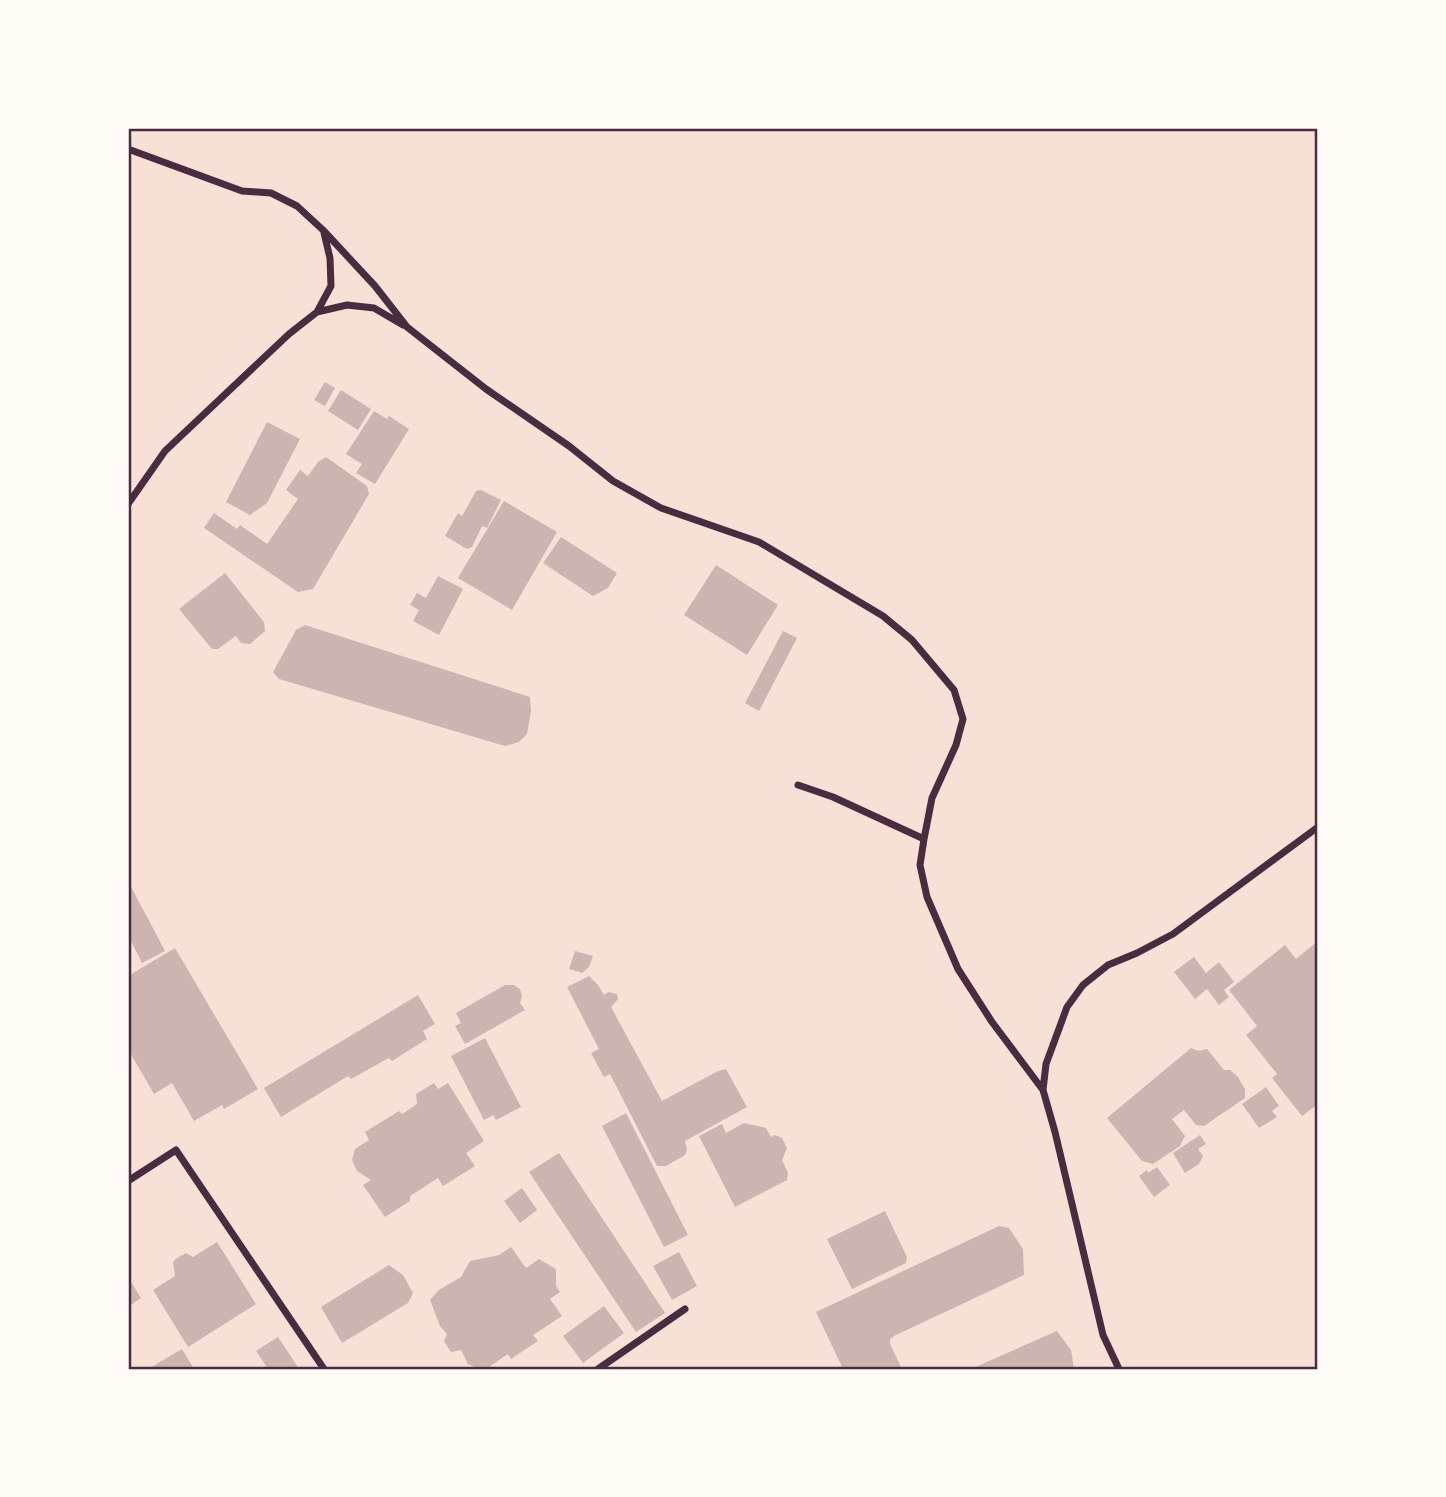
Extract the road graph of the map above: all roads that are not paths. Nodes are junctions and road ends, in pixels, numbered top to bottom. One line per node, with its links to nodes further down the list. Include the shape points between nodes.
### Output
1 (128, 149): 2 (street, via 242,191 271,193 297,206)
2 (323, 230): 3 (street, via 331,286); 4 (street)
3 (317, 312): 4 (street, via 374,307); 5 (street, via 164,451)
4 (407, 327): 8 (street, via 613,481 661,508 759,542 883,616 912,640 954,690 963,719 932,798)
5 (128, 504)
6 (798, 785): 8 (street)
7 (1318, 827): 9 (street, via 1173,934 1108,965 1083,985 1067,1007 1046,1064)
8 (923, 839): 9 (street, via 920,865 928,897 958,969)
9 (1043, 1090): 14 (street, via 1103,1335)
10 (128, 1181): 12 (street, via 176,1150)
11 (685, 1309): 13 (street)
12 (324, 1369)
13 (598, 1369)
14 (1119, 1369)

